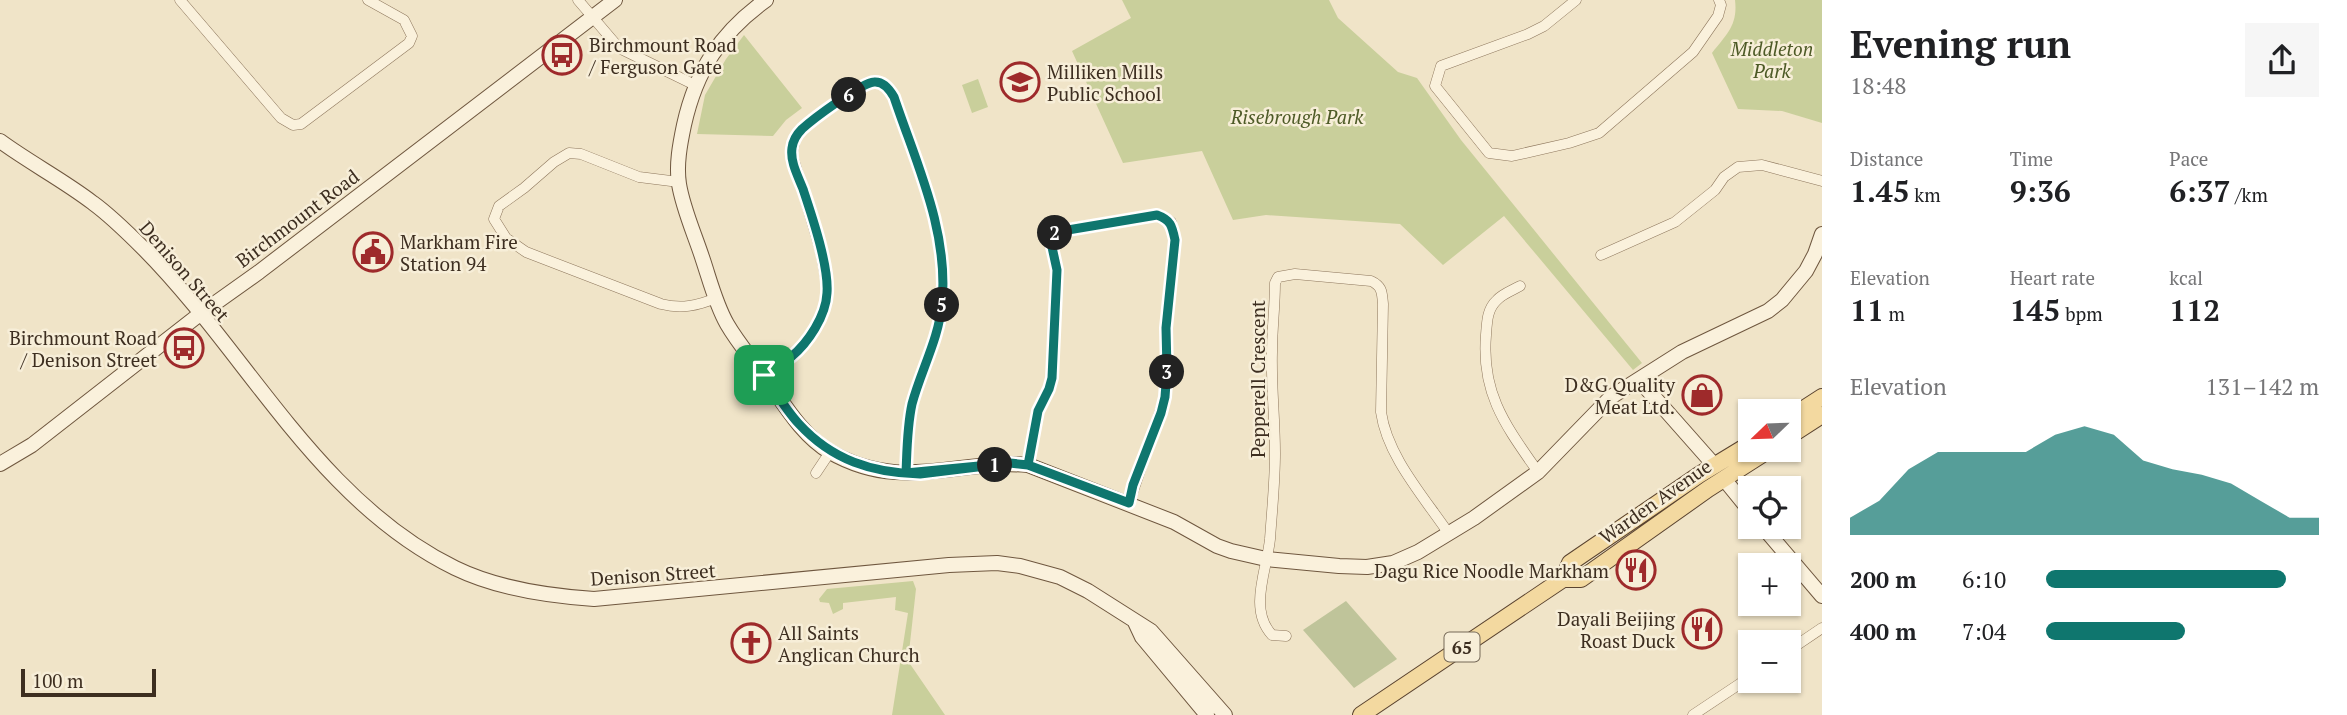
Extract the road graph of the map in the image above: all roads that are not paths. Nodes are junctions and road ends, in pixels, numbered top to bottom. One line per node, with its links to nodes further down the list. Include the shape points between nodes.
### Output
1 (180, 0): 2 (street, via 281,118 293,125 319,113 409,43 412,36 404,20)
2 (368, 0)
3 (578, 0): 8 (street)
4 (615, 0): 8 (main road, Birchmount Road)
5 (766, 0): 9 (main road, via 730,30 707,59)
6 (1576, 0): 7 (street, via 1544,26 1441,66 1435,86 1489,153 1512,156 1598,133 1693,52 1718,16)
7 (1719, 0)
8 (593, 18): 9 (street, via 627,54); 17 (main road, Birchmount Road)
9 (695, 85): 12 (main road, via 681,141)
10 (0, 141): 17 (main road, Denison Street, via 94,203 145,250)
11 (1822, 181): 14 (street, via 1762,165 1738,167 1675,222)
12 (679, 182): 16 (main road); 16 (street, via 639,177 582,153 569,153 499,206 494,219 506,238 532,255 661,304 677,308)
13 (1822, 234): 19 (main road, via 1796,286 1768,311 1702,340)
14 (1601, 256)
15 (1520, 286): 30 (street, via 1497,299 1489,311 1486,363 1494,405)
16 (716, 298): 18 (main road, via 728,326)
17 (200, 314): 27 (main road, Birchmount Road, via 32,445); 39 (main road, Denison Street, via 355,500 430,554 486,580 559,597 611,598 997,563 1060,578)
18 (764, 375): 24 (main road, via 798,423); 32 (street, via 807,341 828,291 792,145 802,129 854,91 881,83 894,97 933,211 943,277 934,345 912,404)
19 (1639, 380): 30 (main road, via 1601,406); 31 (main road)
20 (1822, 397): 21 (main road)
21 (1801, 411)
22 (1822, 415): 23 (main road)
23 (1801, 429)
24 (830, 452): 29 (street); 32 (main road, via 868,467)
25 (1738, 455): 31 (main road, Warden Avenue / 65)
26 (1742, 462): 31 (main road, Warden Avenue / 65)
27 (0, 464)
28 (1028, 465): 32 (main road); 34 (main road); 34 (street, via 1038,411 1052,378 1057,278 1053,237 1061,230 1157,215 1171,222 1175,240 1165,397)
29 (816, 472)
30 (1538, 472): 35 (main road)
31 (1719, 472): 33 (main road); 46 (main road, Warden Avenue / 65, via 1699,475 1570,563 1563,579)
32 (906, 473)
33 (1738, 496)
34 (1129, 503): 37 (main road, via 1217,546)
35 (1449, 534): 37 (main road, via 1394,564 1339,566); 37 (street, Pepperell Crescent, via 1395,455 1383,429 1378,284 1288,275 1275,283 1275,453)
36 (1773, 539): 38 (main road)
37 (1266, 559): 41 (street, via 1260,617 1272,635)
38 (1822, 596)
39 (1135, 622): 44 (main road, Denison Street, via 1142,637); 45 (main road, Denison Street, via 1151,631)
40 (1822, 628): 42 (street)
41 (1286, 636)
42 (1801, 642)
43 (1738, 685): 47 (street)
44 (1207, 715)
45 (1225, 715)
46 (1361, 715)
47 (1693, 715)

